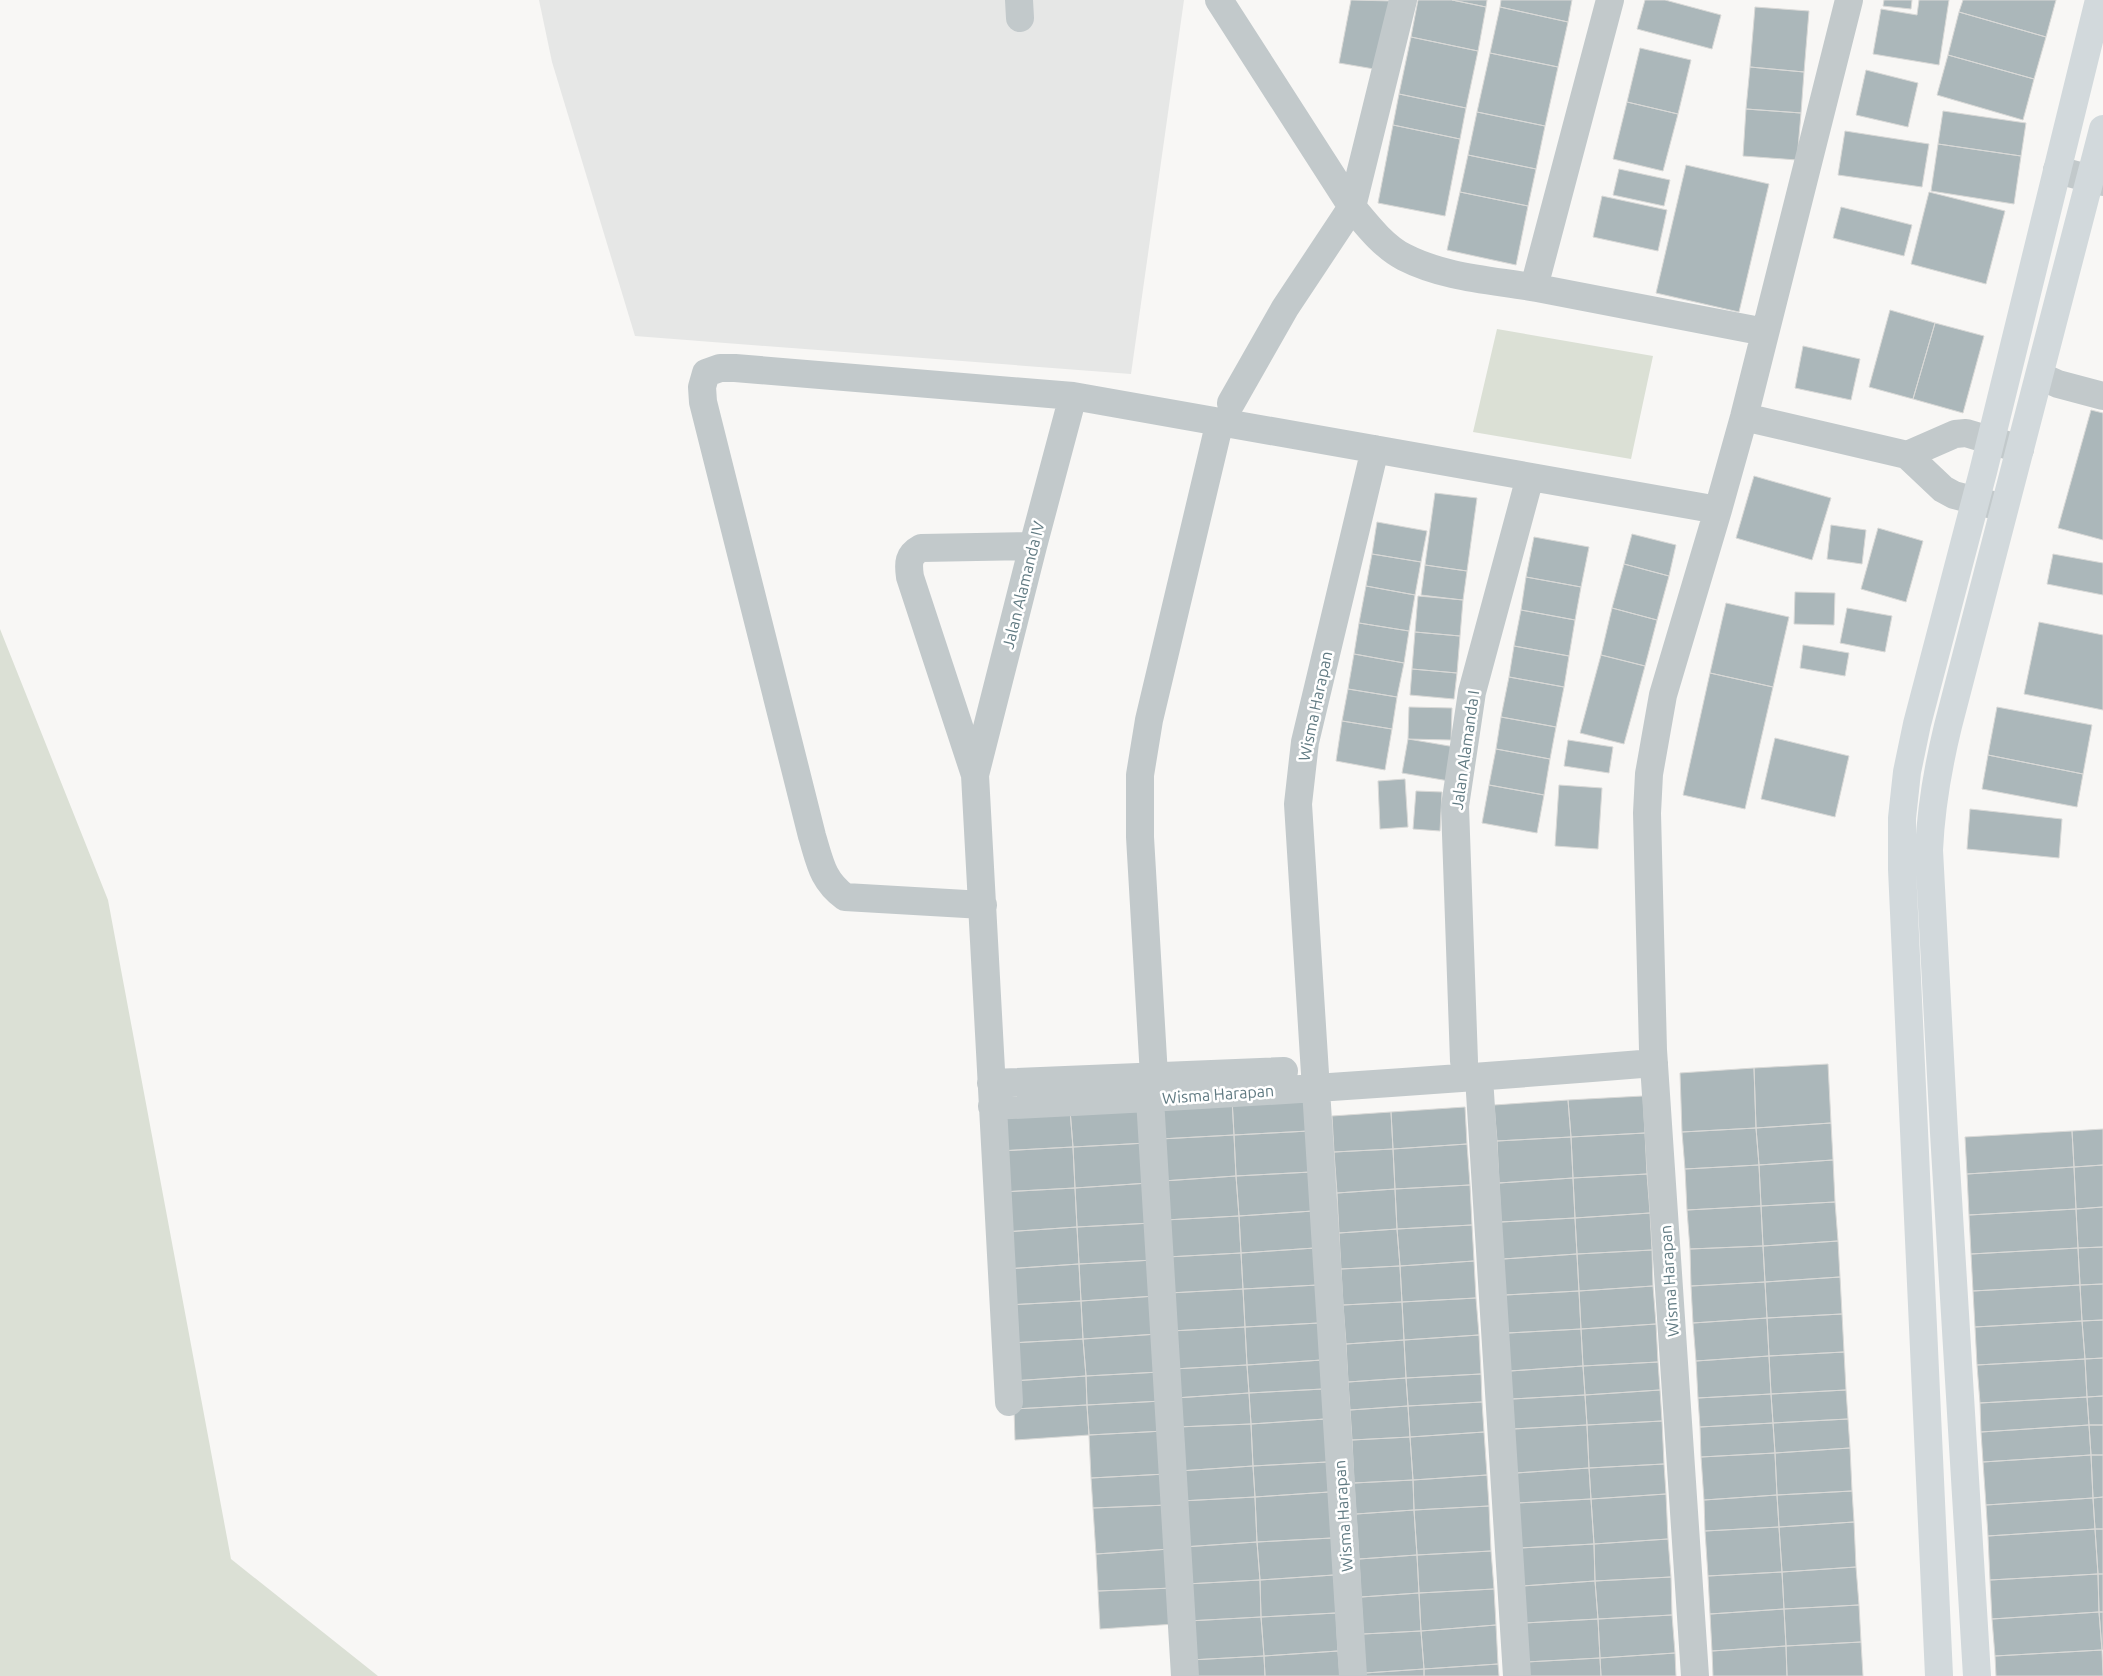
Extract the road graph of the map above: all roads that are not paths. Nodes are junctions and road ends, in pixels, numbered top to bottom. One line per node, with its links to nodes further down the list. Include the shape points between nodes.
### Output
1 (1219, 0): 9 (street)
2 (1404, 0): 9 (street)
3 (1610, 0): 10 (street)
4 (1849, 0): 11 (street, Wisma Harapan)
5 (2099, 0): 7 (main road)
6 (2103, 129): 8 (main road)
7 (2057, 170): 8 (street); 17 (main road)
8 (2096, 180): 12 (main road)
9 (1352, 207): 10 (street, via 1374,234 1402,256 1430,269); 15 (street, via 1285,308)
10 (1534, 288): 11 (street)
11 (1765, 332): 16 (street, Wisma Harapan)
12 (2040, 376): 14 (street); 18 (main road)
13 (1073, 396): 15 (street); 25 (street, Jalan Alamanda IV); 27 (street, via 735,368 720,368 706,373 702,387 703,402 809,827 825,878 832,888 845,896)
14 (2103, 396)
15 (1225, 412): 19 (street); 31 (street, via 1149,720 1140,775)
16 (1744, 417): 20 (street); 24 (street, Wisma Harapan)
17 (1991, 440): 18 (street); 20 (street, via 1966,433 1955,434); 22 (main road)
18 (2020, 448): 23 (main road)
19 (1375, 449): 21 (street); 30 (street, Wisma Harapan, via 1304,742 1298,804)
20 (1907, 455): 22 (street, via 1943,489)
21 (1530, 476): 24 (street); 29 (street, Jalan Alamanda I, via 1472,692 1455,806)
22 (1975, 501): 23 (street); 38 (main road, via 1917,724 1902,818)
23 (2004, 508): 39 (main road, via 1939,765 1929,850)
24 (1718, 510): 28 (street, Wisma Harapan, via 1663,695 1649,774 1647,813)
25 (1033, 546): 26 (street, Jalan Alamanda IV); 26 (street, via 921,548 909,558 910,577)
26 (975, 775): 27 (street)
27 (983, 905): 32 (street)
28 (1654, 1056): 29 (street); 37 (street, Wisma Harapan)
29 (1471, 1069): 30 (street); 36 (street)
30 (1314, 1079): 31 (street); 35 (street, Wisma Harapan)
31 (1152, 1088): 32 (street, Wisma Harapan); 34 (street, Wisma Harapan)
32 (991, 1095): 33 (street)
33 (1009, 1402)
34 (1185, 1676)
35 (1353, 1676)
36 (1517, 1676)
37 (1695, 1676)
38 (1939, 1676)
39 (1977, 1676)

